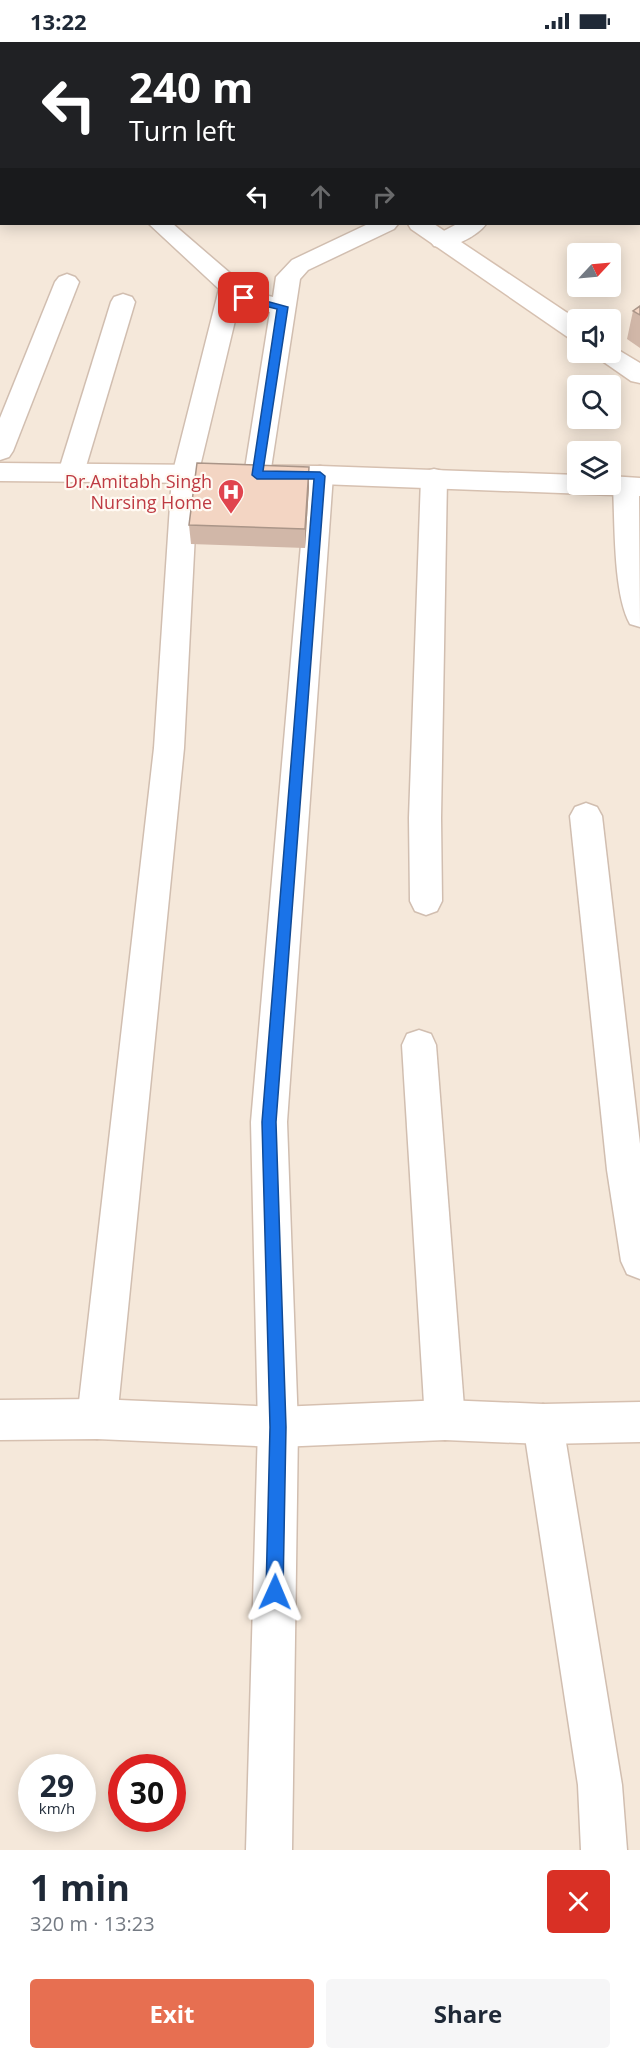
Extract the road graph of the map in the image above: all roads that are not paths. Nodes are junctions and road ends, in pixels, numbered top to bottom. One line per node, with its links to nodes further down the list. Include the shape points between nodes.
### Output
1 (161, 225): 7 (street)
2 (384, 225): 9 (street, via 300,265 288,277)
3 (420, 225): 5 (street)
4 (472, 225): 5 (street)
5 (442, 241): 10 (street)
6 (67, 282): 13 (street)
7 (231, 289): 9 (street, via 251,300); 16 (street)
8 (123, 302): 15 (street)
9 (283, 307): 17 (street)
10 (567, 325)
11 (621, 361): 12 (street)
12 (640, 375)
13 (0, 451)
14 (0, 472): 15 (street)
15 (71, 473): 16 (street)
16 (185, 475): 17 (street); 26 (street, via 169,748)
17 (257, 475): 18 (street)
18 (320, 476): 19 (street); 31 (street, via 269,1122)
19 (434, 478): 20 (street); 23 (street)
20 (633, 487): 21 (street, via 632,570)
21 (640, 616)
22 (586, 816): 25 (street, via 625,1170)
23 (426, 901)
24 (419, 1045): 28 (street)
25 (640, 1261)
26 (97, 1419): 27 (street); 31 (street)
27 (0, 1420)
28 (445, 1420): 30 (street); 31 (street)
29 (640, 1422): 30 (street)
30 (543, 1424): 33 (street, via 600,1785)
31 (278, 1427): 32 (street)
32 (269, 1850)
33 (604, 1850)

